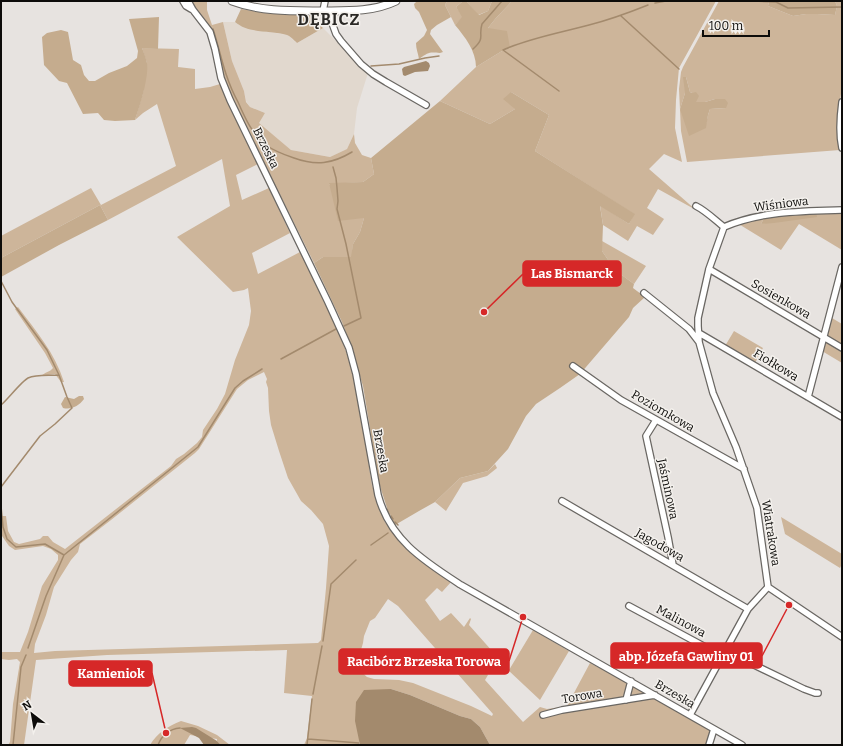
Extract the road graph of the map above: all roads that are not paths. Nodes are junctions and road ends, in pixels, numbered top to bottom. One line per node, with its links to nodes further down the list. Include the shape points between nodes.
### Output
1 (183, 1): 6 (street)
2 (188, 1): 6 (street, Brzeska)
3 (232, 1): 7 (main road, via 248,7 270,10)
4 (325, 1): 7 (street)
5 (396, 1): 8 (main road, via 368,9)
6 (193, 10): 36 (street, Brzeska, via 210,32 221,78 230,100 349,348 378,495 390,524 415,552 455,581)
7 (323, 11): 8 (main road)
8 (332, 11): 10 (street, via 332,23 336,34 361,64 373,74)
9 (842, 102): 11 (street)
10 (426, 105)
11 (842, 148)
12 (696, 206): 14 (street)
13 (842, 210): 14 (street, Wiśniowa, via 775,214)
14 (724, 227): 16 (street, Wiatrakowa)
15 (842, 267): 21 (street)
16 (708, 269): 18 (street, Wiatrakowa); 21 (street, Sosienkowa)
17 (644, 293): 19 (street, Wiatrakowa)
18 (698, 326): 19 (street); 20 (street, Wiatrakowa)
19 (689, 329): 22 (street, Wiatrakowa)
20 (698, 333): 22 (street, Wiatrakowa); 25 (street, Fiołkowa)
21 (824, 337): 23 (street, Sosienkowa); 25 (street)
22 (699, 342): 28 (street, Wiatrakowa, via 713,393)
23 (842, 348)
24 (573, 366): 27 (street, Poziomkowa)
25 (808, 397): 26 (street, Fiołkowa)
26 (842, 417)
27 (656, 420): 28 (street, Poziomkowa); 30 (street, Jaśminowa, via 646,436)
28 (744, 469): 31 (street, Wiatrakowa, via 757,508)
29 (562, 501): 30 (street, Jagodowa)
30 (673, 565): 33 (street, Jagodowa)
31 (768, 587): 33 (street); 34 (street)
32 (629, 606): 35 (street, Malinowa)
33 (748, 609): 35 (street)
34 (842, 637)
35 (724, 653): 37 (street, Malinowa); 41 (street)
36 (631, 682): 38 (street, Brzeska); 39 (street)
37 (818, 693)
38 (655, 695): 39 (street, Torowa); 41 (street, Brzeska)
39 (626, 700): 40 (street, Torowa)
40 (543, 715)
41 (690, 715): 42 (street, Brzeska)
42 (714, 729): 43 (street); 44 (street, Brzeska)
43 (709, 745)
44 (742, 745)

